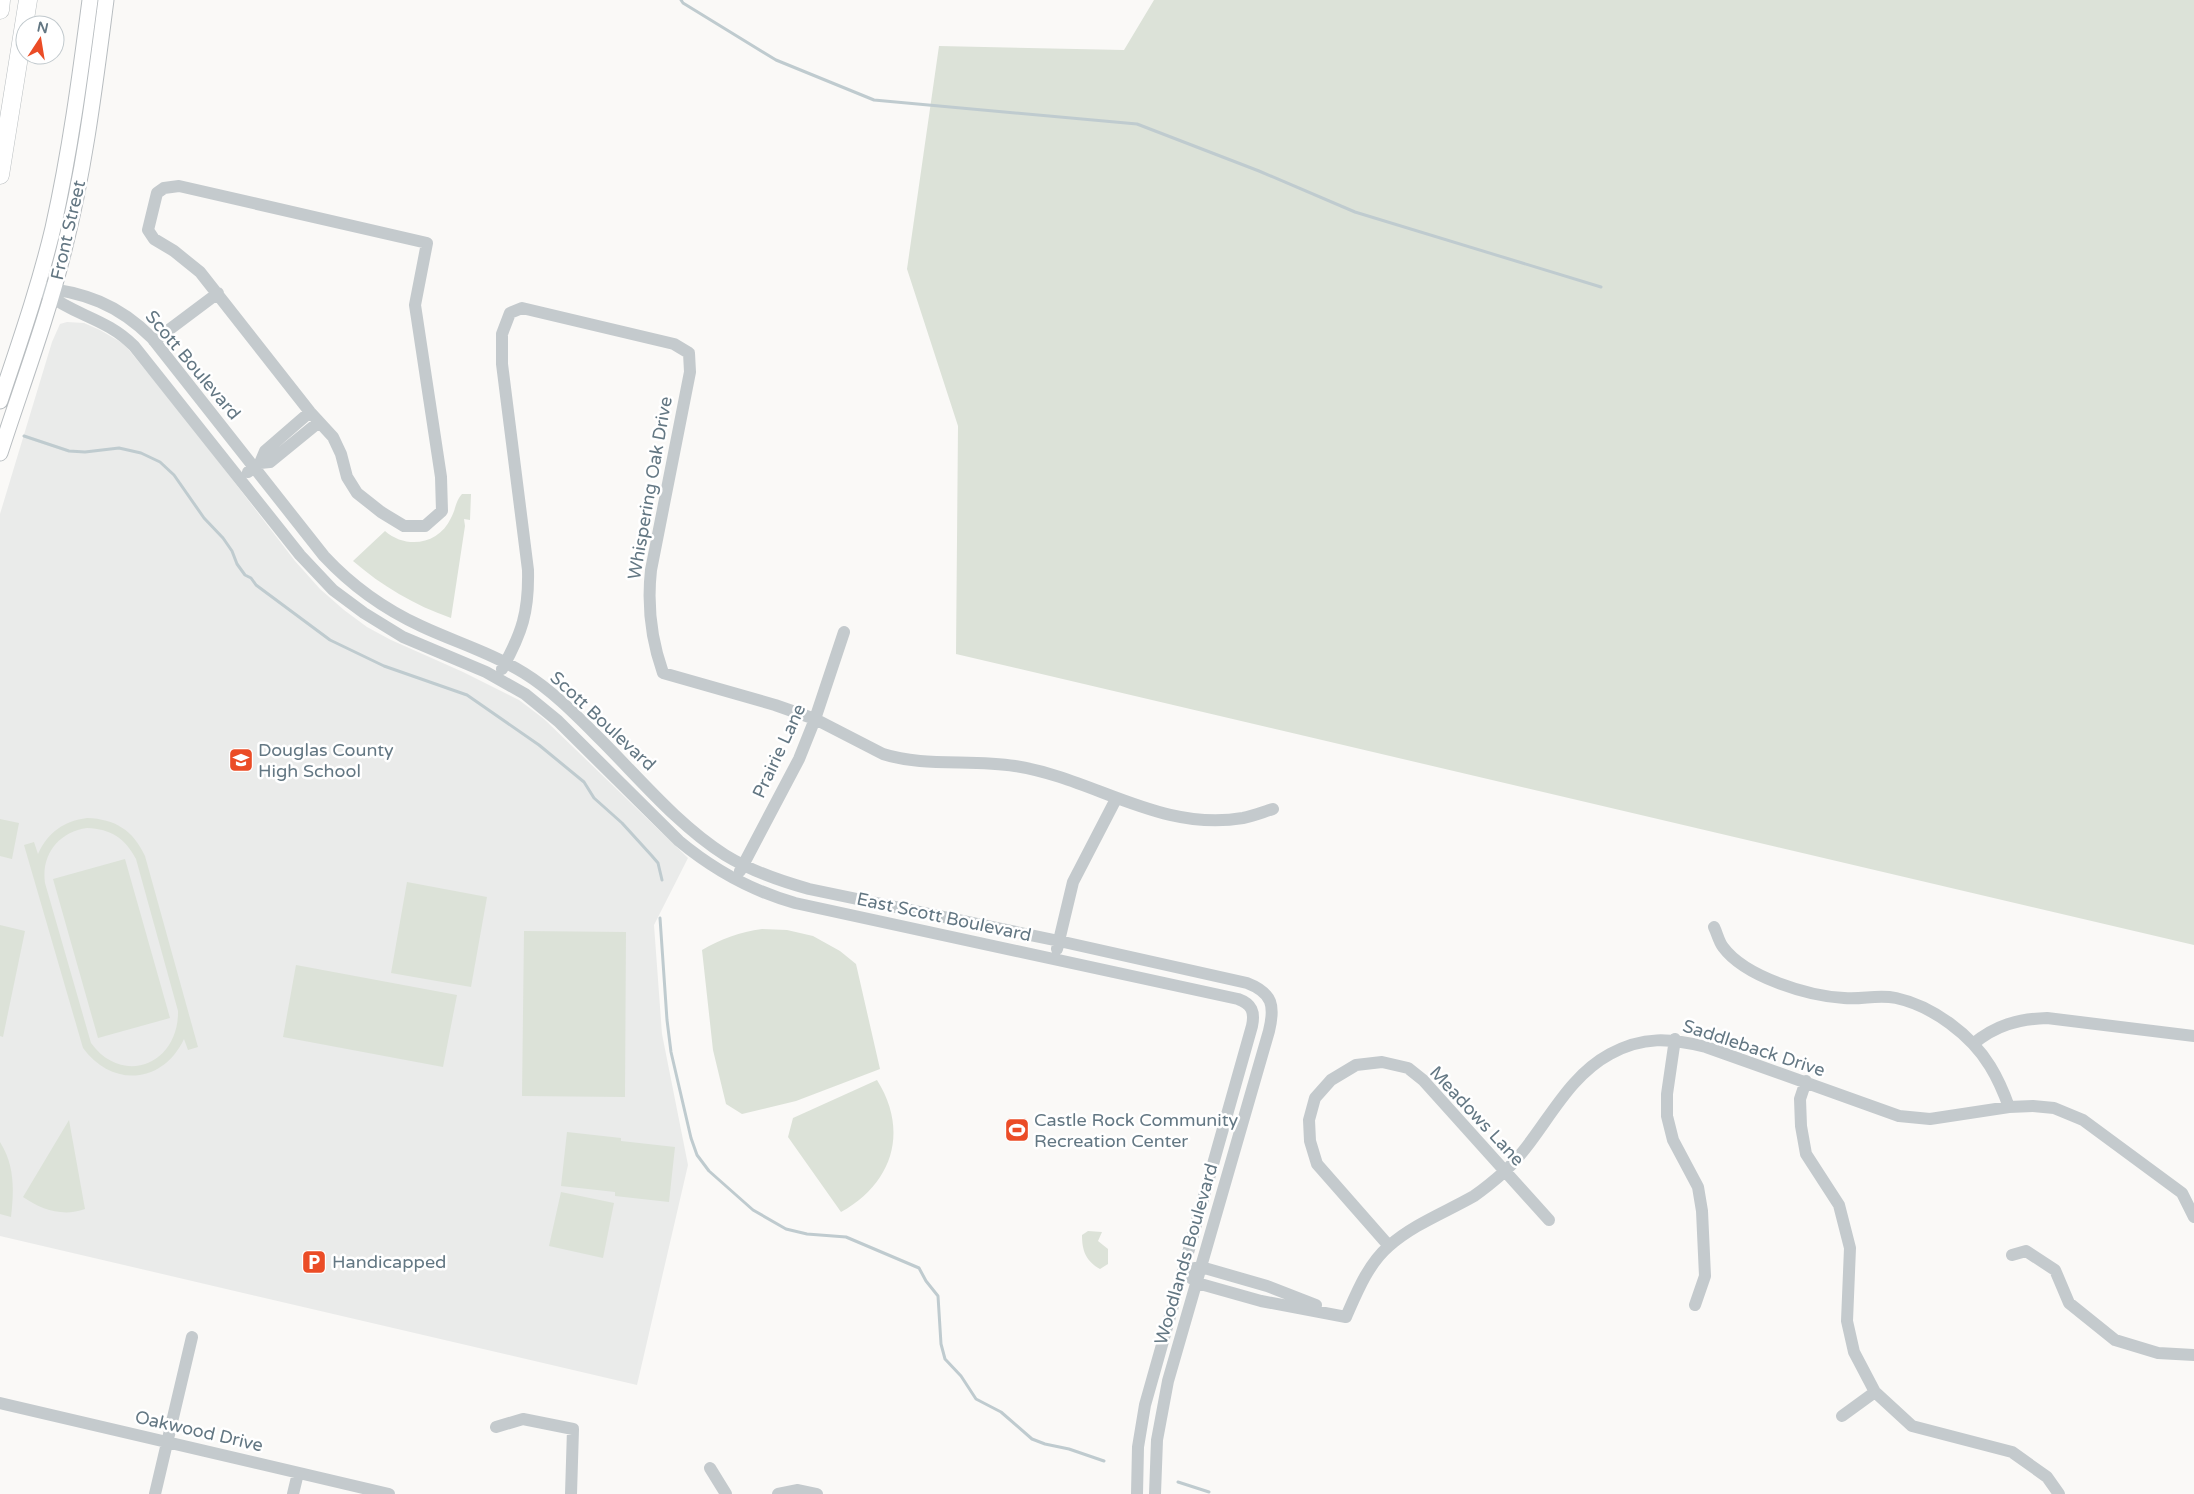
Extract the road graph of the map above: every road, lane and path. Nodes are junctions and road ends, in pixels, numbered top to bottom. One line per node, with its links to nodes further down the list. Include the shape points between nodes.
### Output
1 (1, 0): 5 (highway)
2 (28, 0): 6 (highway)
3 (90, 0): 7 (main road, Front Street, via 68,159)
4 (106, 0): 8 (main road, Front Street, via 81,177)
5 (0, 10)
6 (0, 175)
7 (38, 287): 8 (street, Scott Boulevard); 11 (main road, Front Street)
8 (53, 293): 10 (street, Scott Boulevard, via 72,292 107,304 130,317); 13 (main road, Front Street); 15 (street, Scott Boulevard, via 67,308 104,322 124,336 146,359)
9 (218, 293): 10 (street); 12 (street); 12 (street, via 200,272 154,239 148,230 157,193 164,188 179,186 427,244 415,305 441,477 442,511 425,526 404,526 380,512 357,493 347,477 333,437)
10 (154, 340): 14 (street, Scott Boulevard)
11 (0, 401)
12 (315, 417): 14 (street, via 265,451)
13 (0, 453)
14 (257, 465): 15 (street); 17 (street, Scott Boulevard, via 324,556 359,588 403,617)
15 (240, 479): 18 (street, Scott Boulevard, via 300,555 347,601 403,637)
16 (844, 632): 19 (street, Prairie Lane)
17 (506, 663): 18 (street, Whispering Oak Drive); 19 (street, Whispering Oak Drive, via 522,629 528,602 528,570 502,364 502,334 510,313 522,308 674,344 689,353 690,372 649,587 652,639 663,673); 23 (street, Scott Boulevard, via 551,692 688,826)
18 (497, 678): 22 (street, Scott Boulevard, via 525,694 558,721)
19 (815, 719): 20 (street, Whispering Oak Drive, via 895,758 1017,766 1076,782); 23 (street, Prairie Lane, via 799,759)
20 (1116, 799): 21 (street, Whispering Oak Drive, via 1188,819 1244,818); 26 (street, via 1073,882)
21 (1273, 809)
22 (650, 814): 24 (street, East Scott Boulevard, via 695,855)
23 (743, 865): 24 (street, Prairie Lane); 26 (street, East Scott Boulevard, via 809,889)
24 (735, 880): 27 (street, East Scott Boulevard, via 795,903)
25 (1714, 927): 32 (street, via 1730,955 1772,980 1844,999 1896,998 1935,1014)
26 (1059, 941): 27 (street); 28 (street, East Scott Boulevard, via 1247,983)
27 (1055, 959): 29 (street, East Scott Boulevard, via 1238,999)
28 (1269, 998): 40 (street, Woodlands Boulevard, via 1272,1010 1269,1031)
29 (1252, 1008): 41 (street, Woodlands Boulevard, via 1252,1026)
30 (2194, 1036): 32 (street, via 2047,1018 2024,1019 2003,1025 1985,1033)
31 (1675, 1039): 33 (street, Saddleback Drive); 35 (street, Saddleback Drive, via 1655,1040 1620,1050 1583,1073 1535,1138); 43 (street, via 1667,1116 1673,1140 1698,1187 1702,1211 1706,1276)
32 (1973, 1044): 34 (street, via 1990,1066)
33 (1806, 1081): 34 (street, Saddleback Drive, via 1868,1106 1930,1120); 47 (street, via 1800,1099 1806,1154 1839,1205 1850,1248 1847,1321 1854,1352)
34 (2009, 1107): 36 (street, Saddleback Drive, via 2054,1108 2083,1120 2182,1193)
35 (1504, 1171): 37 (street, Meadows Lane); 38 (street, Saddleback Drive, via 1476,1195 1431,1218); 38 (street, Meadows Lane, via 1423,1080 1408,1068 1382,1062 1356,1065 1331,1080 1316,1098 1309,1120 1310,1141 1317,1164)
36 (2194, 1217)
37 (1549, 1220)
38 (1389, 1246): 44 (street, Saddleback Drive, via 1364,1279)
39 (2012, 1255): 46 (street, via 2026,1251 2055,1270 2069,1303 2115,1340 2158,1353)
40 (1201, 1268): 41 (street); 42 (street, Woodlands Boulevard); 44 (street, via 1268,1286)
41 (1183, 1269): 42 (street); 61 (street, Woodlands Boulevard, via 1145,1405 1138,1447)
42 (1197, 1283): 44 (street, via 1262,1301); 62 (street, Woodlands Boulevard, via 1163,1400 1155,1462)
43 (1695, 1305)
44 (1346, 1317)
45 (192, 1337): 51 (street)
46 (2194, 1355)
47 (1875, 1392): 49 (street); 63 (street, via 1912,1426 2012,1452 2047,1477)
48 (0, 1403): 51 (street, Oakwood Drive)
49 (1842, 1416)
50 (496, 1427): 57 (street, via 523,1418 573,1429)
51 (168, 1441): 53 (street, Oakwood Drive); 54 (street)
52 (710, 1468): 58 (street)
53 (298, 1473): 55 (street); 56 (street, Oakwood Drive)
54 (155, 1494)
55 (293, 1494)
56 (389, 1494)
57 (571, 1494)
58 (726, 1494)
59 (778, 1494): 60 (street, via 798,1490)
60 (817, 1494)
61 (1137, 1494)
62 (1155, 1494)
63 (2059, 1494)

